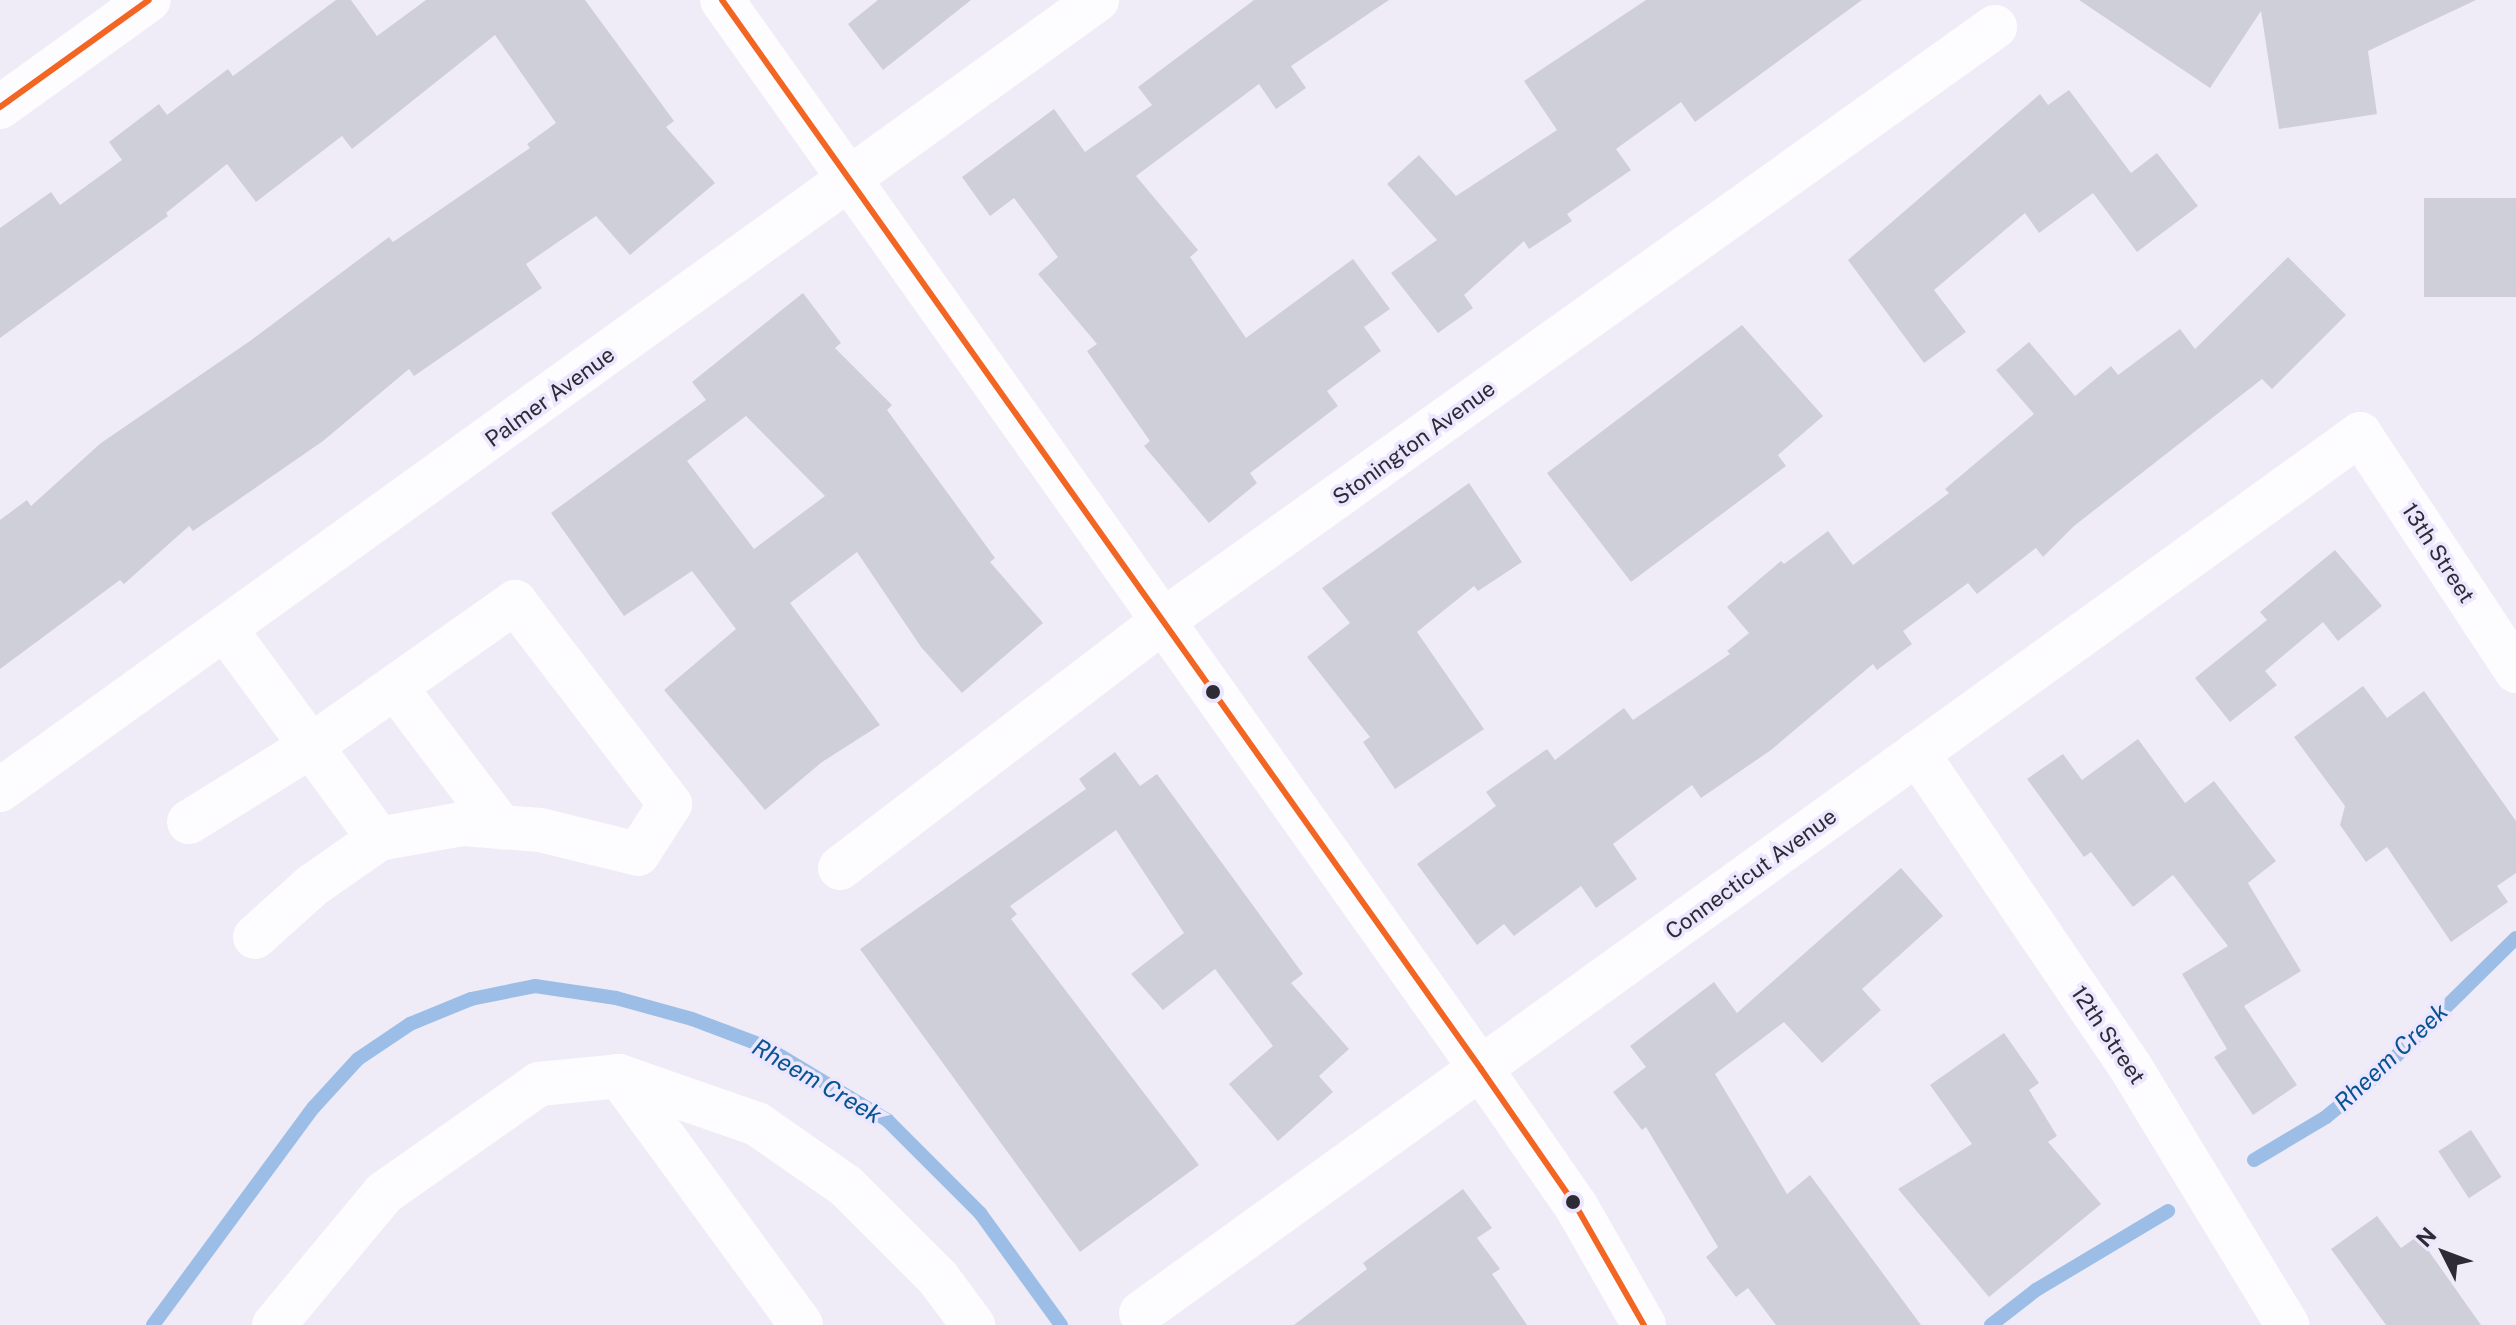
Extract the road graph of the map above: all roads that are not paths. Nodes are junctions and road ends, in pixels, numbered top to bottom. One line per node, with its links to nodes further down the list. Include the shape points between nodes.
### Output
1 (149, 0): 5 (street)
2 (722, 0): 6 (street)
3 (1097, 0): 6 (street, Palmer Avenue)
4 (1995, 27): 8 (street, Stonington Avenue)
5 (0, 107)
6 (852, 178): 8 (street); 9 (street, Palmer Avenue)
7 (2360, 434): 10 (street, 13th Street); 13 (street, Connecticut Avenue)
8 (1164, 620): 18 (street, Stonington Avenue); 20 (street)
9 (225, 629): 12 (street); 14 (street, Palmer Avenue)
10 (2516, 671)
11 (395, 687): 12 (street); 16 (street); 16 (street, via 515,602 670,804 638,854 540,830)
12 (311, 746): 15 (street); 17 (street)
13 (1917, 753): 20 (street, Connecticut Avenue); 27 (street, 12th Street, via 2131,1068)
14 (0, 790)
15 (189, 822)
16 (501, 827): 17 (street, via 462,824)
17 (379, 839): 19 (street, via 313,885)
18 (840, 868)
19 (255, 937)
20 (1481, 1069): 22 (street, Connecticut Avenue); 26 (street, via 1576,1206)
21 (619, 1076): 23 (street, via 539,1084 384,1193); 24 (street); 25 (street, via 757,1124 846,1186 938,1278)
22 (1141, 1313)
23 (274, 1325)
24 (801, 1325)
25 (973, 1325)
26 (1644, 1325)
27 (2287, 1325)

